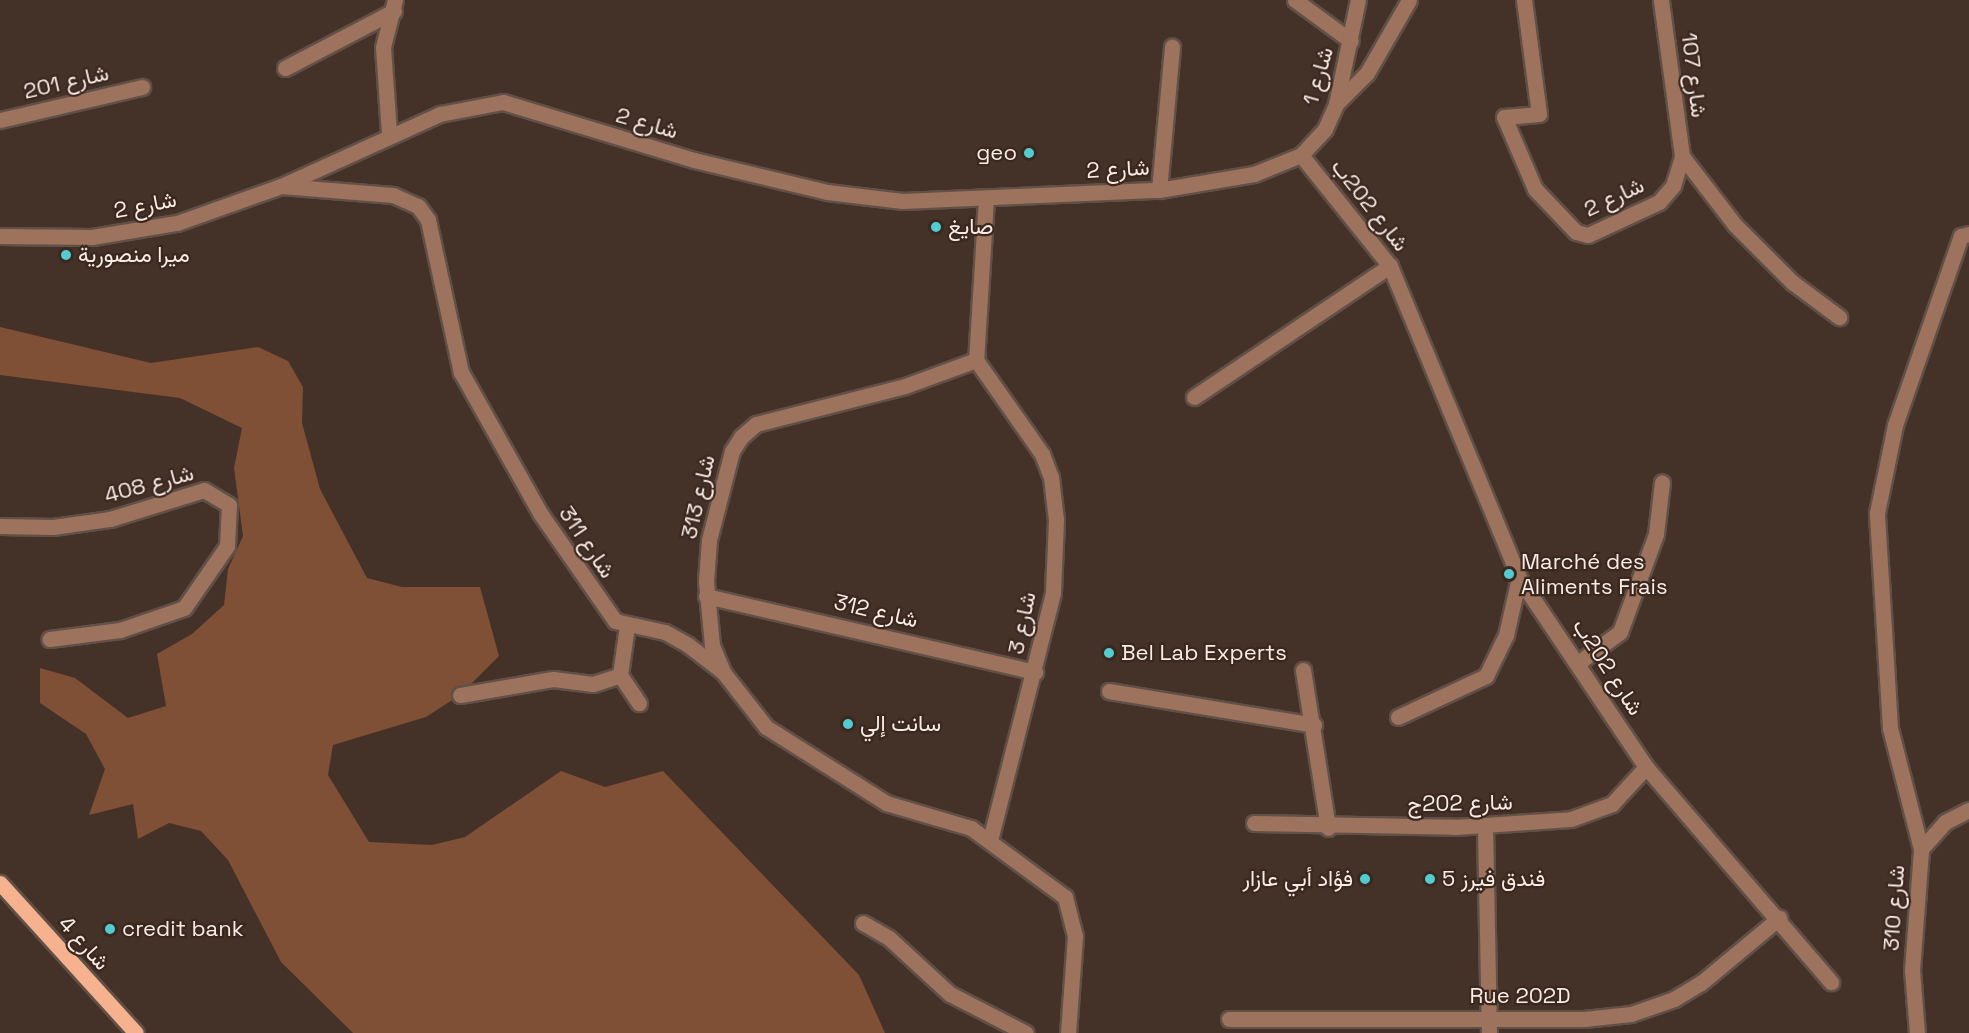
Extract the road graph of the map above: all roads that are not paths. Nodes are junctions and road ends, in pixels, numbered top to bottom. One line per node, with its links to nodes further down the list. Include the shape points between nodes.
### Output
1 (1295, 0): 7 (street)
2 (1358, 0): 7 (street, شارع 1)
3 (1409, 0): 11 (street, via 1367,73)
4 (1524, 0): 15 (street, شارع 2, via 1539,114 1504,117 1535,189 1569,225 1588,235 1659,202 1673,186)
5 (1661, 0): 15 (street, شارع 107)
6 (394, 6): 9 (street); 13 (street, via 382,47)
7 (1352, 41): 11 (street, شارع 1)
8 (1172, 47): 17 (street)
9 (285, 68)
10 (142, 87): 12 (street, شارع 201)
11 (1336, 104): 14 (street, شارع 1, via 1325,129)
12 (0, 120)
13 (389, 133): 16 (street, شارع 2); 18 (street, شارع 2, via 440,114 503,102 620,141 826,192 902,201)
14 (1301, 155): 17 (street, شارع 2, via 1254,174); 21 (street, شارع 202ب)
15 (1682, 156): 22 (street, via 1735,225 1792,282)
16 (280, 186): 20 (street, شارع 2, via 220,210 131,232 34,239); 29 (street, شارع 311, via 393,195 423,213 435,242 461,372 540,513 608,614)
17 (1159, 190): 18 (street, شارع 2)
18 (986, 198): 23 (street)
19 (1969, 234): 47 (street, via 1961,236 1895,425 1877,513 1890,728)
20 (0, 236)
21 (1390, 266): 24 (street); 27 (street, شارع 202ب)
22 (1839, 316)
23 (976, 360): 28 (street, شارع 313, via 905,386 756,424 741,437 732,451 709,540); 34 (street, شارع 3, via 1036,443 1051,477 1053,592)
24 (1194, 397)
25 (1662, 482): 31 (street, via 1656,534 1620,632)
26 (0, 526): 30 (street, شارع 408, via 53,527 110,519 204,490 229,505 227,546 184,608 120,630)
27 (1519, 578): 31 (street, شارع 202ب); 39 (street, via 1506,635 1486,676)
28 (706, 596): 33 (street, شارع 313, via 712,645); 34 (street, شارع 312)
29 (627, 626): 33 (street, شارع 311, via 665,632); 35 (street)
30 (50, 639)
31 (1578, 663): 41 (street, شارع 202ب)
32 (1303, 670): 40 (street)
33 (723, 672): 46 (street, شارع 311, via 766,727 862,788 886,802 948,820)
34 (1035, 672): 46 (street, شارع 3)
35 (620, 675): 37 (street, via 593,684 553,679); 38 (street)
36 (1109, 691): 40 (street)
37 (460, 695)
38 (639, 703)
39 (1398, 717)
40 (1314, 724): 45 (street)
41 (1646, 767): 44 (street, شارع 202ج, via 1600,812); 49 (street, شارع 202ب)
42 (1969, 810): 47 (street, شارع 310, via 1945,822)
43 (1254, 823): 45 (street, شارع 202ج)
44 (1485, 826): 45 (street, شارع 202ج); 53 (street)
45 (1328, 828)
46 (990, 840): 56 (street, via 1071,906 1075,936)
47 (1921, 849): 57 (street, شارع 310, via 1912,970)
48 (0, 883): 54 (main road, شارع 4)
49 (1779, 918): 51 (street, شارع 202ب); 53 (street, Rue 202D, via 1701,983 1654,1008 1584,1019)
50 (863, 923): 55 (street, via 897,945 950,994)
51 (1831, 982)
52 (1229, 1019): 53 (street, Rue 202D)
53 (1489, 1026)
54 (136, 1033)
55 (1026, 1033)
56 (1068, 1033)
57 (1917, 1033)

